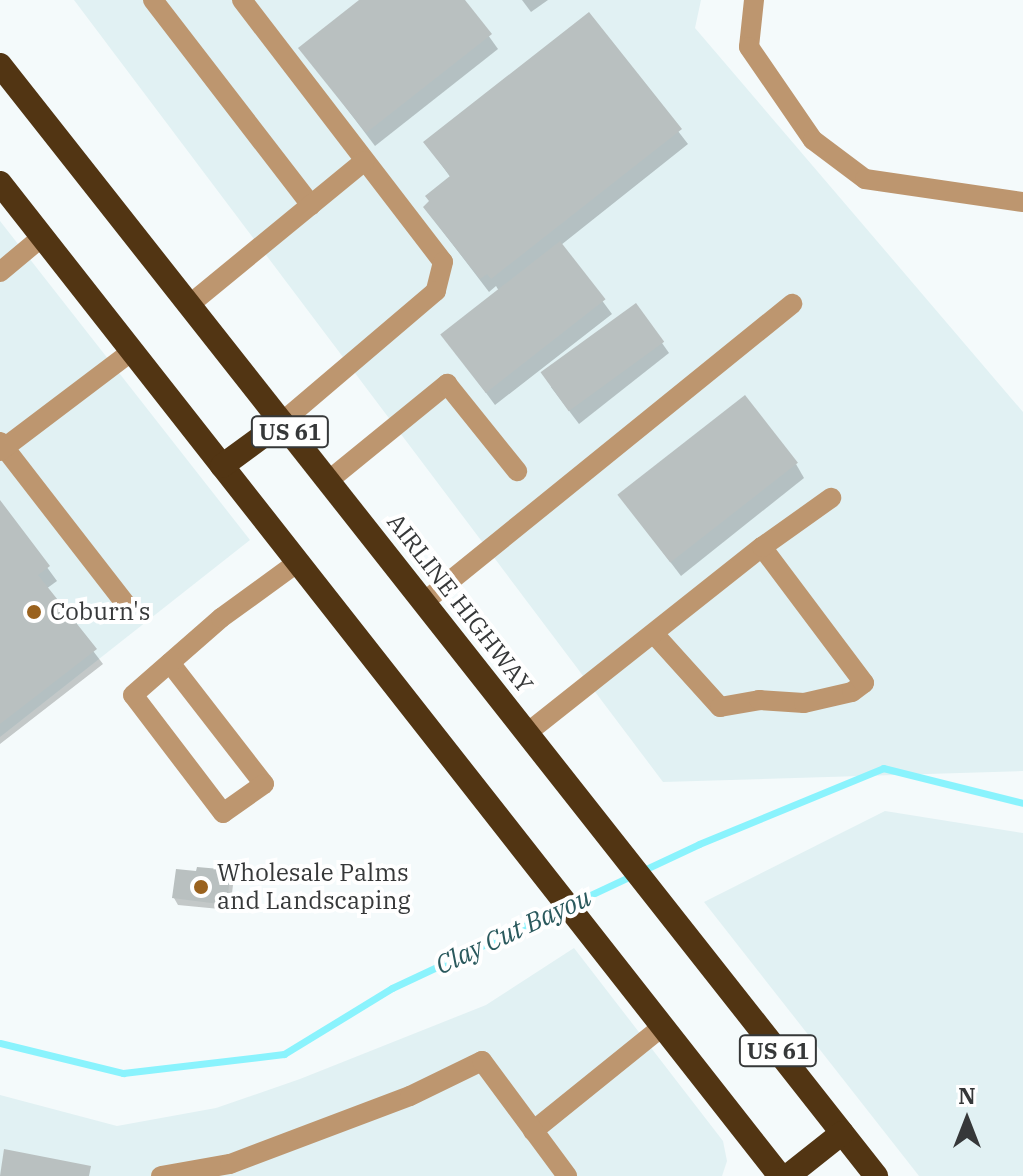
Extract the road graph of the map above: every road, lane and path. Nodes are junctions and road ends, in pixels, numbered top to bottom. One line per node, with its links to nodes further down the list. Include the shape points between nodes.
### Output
1 (153, 0): 8 (street)
2 (242, 0): 5 (street)
3 (754, 0): 7 (street, via 749,47 813,140 865,179)
4 (0, 65): 12 (highway, AIRLINE HIGHWAY / US 61)
5 (364, 161): 8 (street); 14 (street, via 443,262 436,291)
6 (0, 183): 9 (highway, US 61)
7 (1023, 202)
8 (311, 205): 12 (street)
9 (42, 237): 10 (street); 13 (highway, US 61)
10 (0, 272)
11 (792, 304): 22 (street)
12 (189, 305): 14 (highway, AIRLINE HIGHWAY / US 61)
13 (132, 351): 15 (street); 16 (highway, US 61)
14 (282, 422): 16 (highway); 18 (highway, AIRLINE HIGHWAY / US 61)
15 (1, 447): 23 (street)
16 (222, 466): 21 (highway, US 61)
17 (517, 471): 18 (street, via 447,384)
18 (328, 481): 22 (highway, AIRLINE HIGHWAY / US 61)
19 (831, 498): 20 (street)
20 (762, 547): 24 (street); 24 (street, via 864,683 852,692 804,703 759,700 720,707)
21 (298, 562): 25 (street); 27 (highway, US 61)
22 (424, 602): 26 (highway, AIRLINE HIGHWAY / US 61)
23 (125, 603)
24 (655, 635): 26 (street)
25 (170, 663): 25 (street, via 133,695 223,813 264,784)
26 (527, 733): 29 (highway, AIRLINE HIGHWAY / US 61)
27 (662, 1027): 28 (street); 32 (highway, US 61)
28 (533, 1131): 30 (street, via 482,1061 410,1096 230,1164); 31 (street)
29 (842, 1133): 33 (highway); 34 (highway, AIRLINE HIGHWAY / US 61)
30 (161, 1176)
31 (567, 1176)
32 (780, 1176)
33 (788, 1176)
34 (876, 1176)

